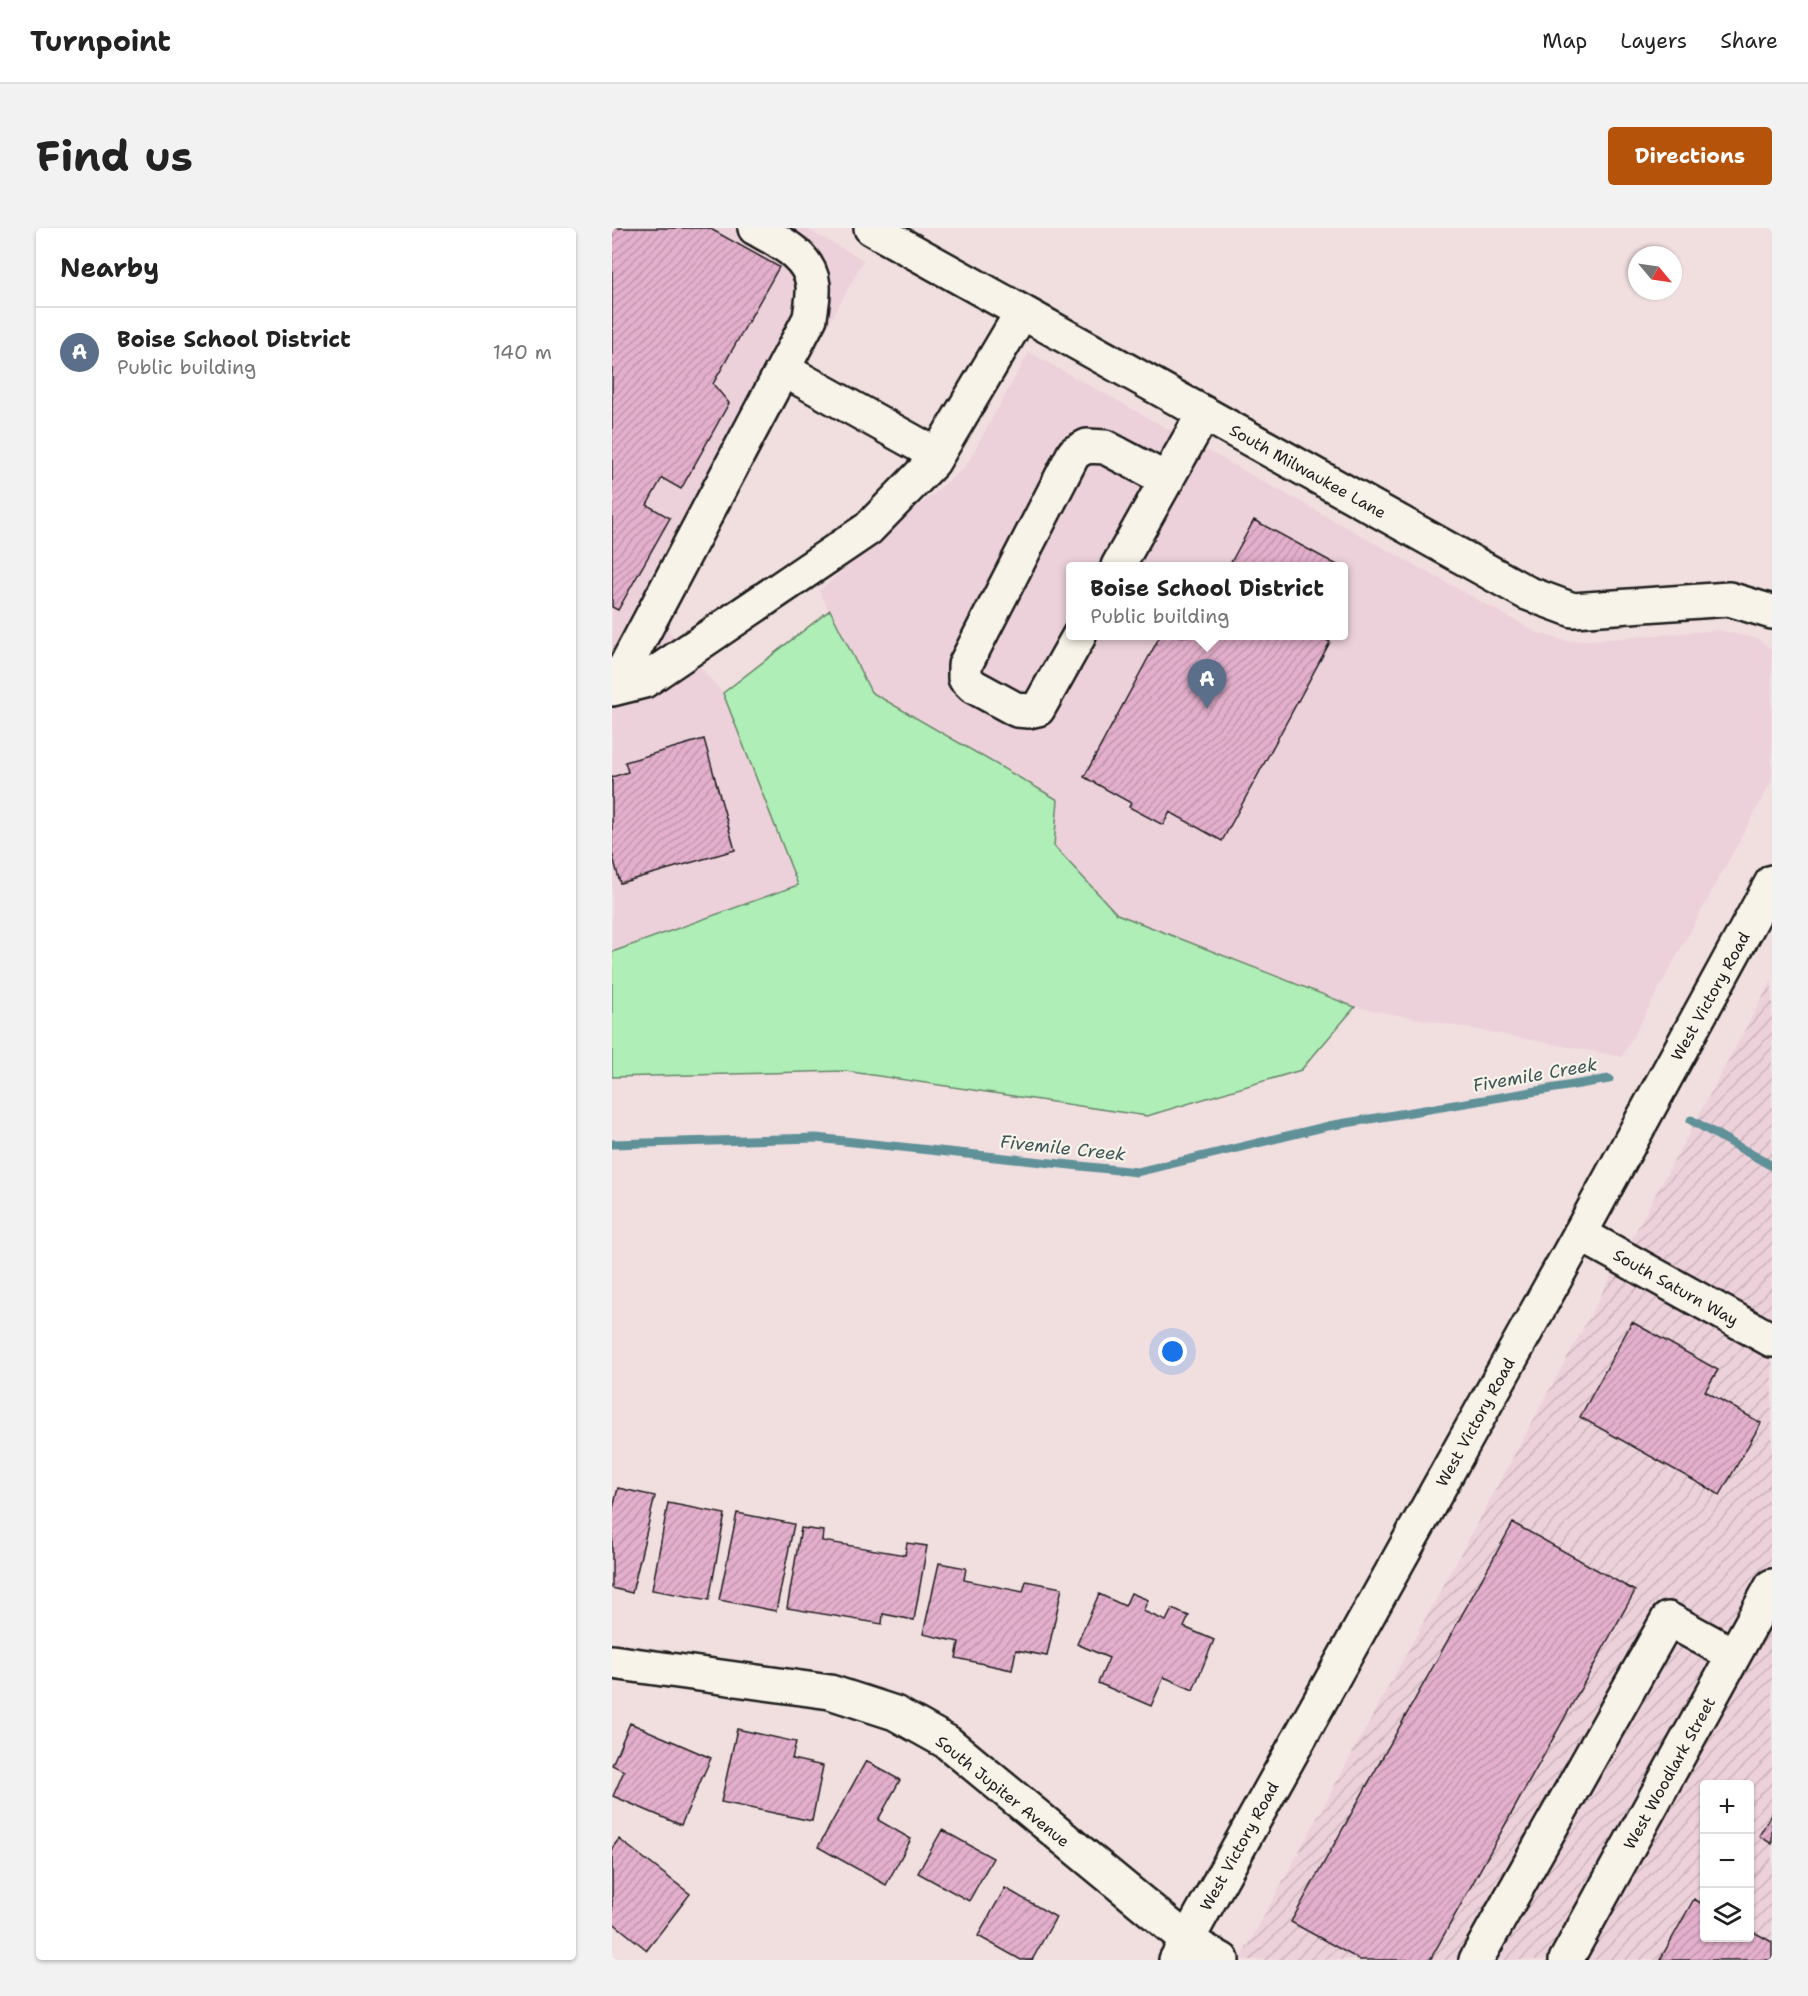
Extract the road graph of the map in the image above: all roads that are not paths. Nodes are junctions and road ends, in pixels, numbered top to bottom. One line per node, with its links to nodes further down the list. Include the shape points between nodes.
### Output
1 (755, 228): 4 (street, via 790,248 809,267 813,286 810,318)
2 (871, 228): 3 (street, South Milwaukee Lane)
3 (1022, 312): 5 (street, South Milwaukee Lane); 6 (street)
4 (784, 370): 6 (street); 11 (street)
5 (1204, 413): 7 (street); 9 (street, South Milwaukee Lane, via 1527,593 1573,610 1729,599)
6 (937, 455): 11 (street, via 868,529 644,681)
7 (1167, 480): 8 (street); 10 (street, via 1104,447 1087,446 1074,453 965,665 965,678 1017,710 1038,709)
8 (1121, 562)
9 (1772, 612)
10 (1077, 640)
11 (613, 688)
12 (1772, 882): 13 (street, West Victory Road)
13 (1580, 1234): 14 (street, South Saturn Way); 18 (street, West Victory Road)
14 (1772, 1340)
15 (1772, 1586): 16 (street, West Woodlark Street)
16 (1734, 1655): 20 (street, via 1668,1619); 21 (street, West Woodlark Street)
17 (612, 1662): 18 (street, South Jupiter Avenue, via 830,1692 895,1713 947,1742)
18 (1181, 1950): 19 (street, South Jupiter Avenue)
19 (1222, 1960)
20 (1476, 1960)
21 (1566, 1960)

